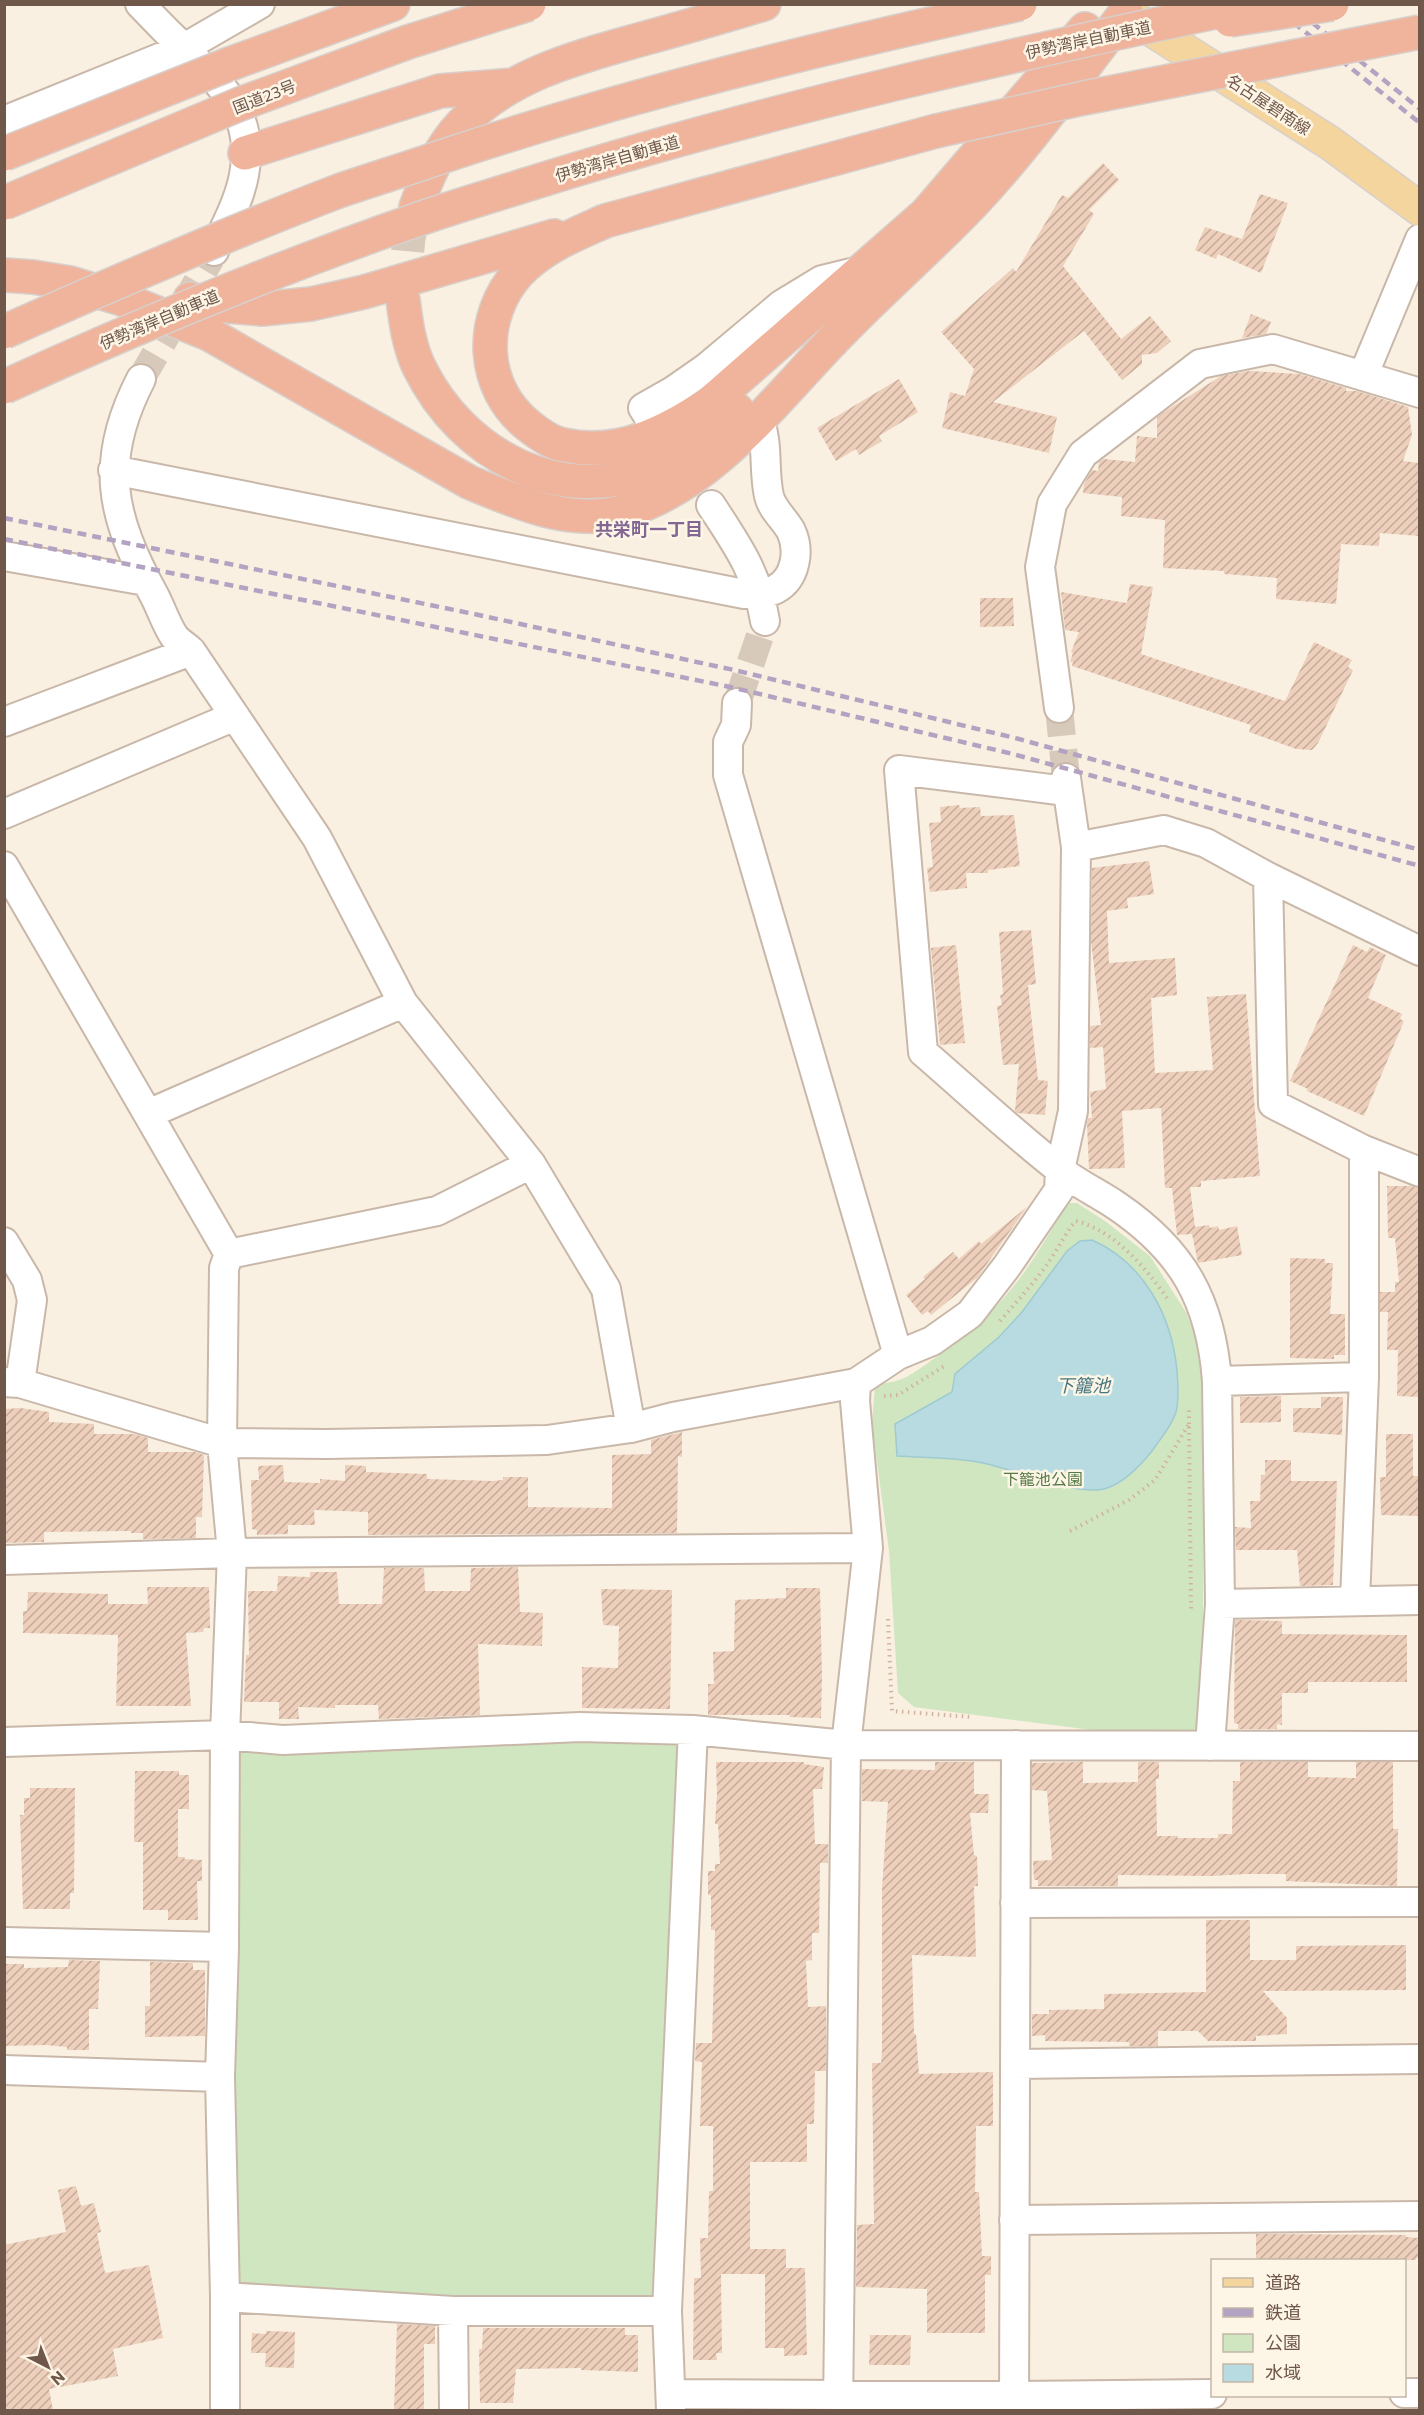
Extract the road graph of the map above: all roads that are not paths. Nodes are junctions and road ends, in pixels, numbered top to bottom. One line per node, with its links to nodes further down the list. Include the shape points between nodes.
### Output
1 (140, 4): 13 (street)
2 (260, 4): 13 (street)
3 (338, 4): 14 (highway)
4 (393, 4): 14 (highway)
5 (529, 4): 19 (highway, 国道23号, bridge, via 408,42 251,100)
6 (764, 4): 15 (highway, via 583,56)
7 (1020, 4): 29 (highway, bridge, via 687,83 494,140 338,192 167,259)
8 (1253, 4): 12 (highway, 伊勢湾岸自動車道, bridge)
9 (1332, 4): 12 (highway, bridge)
10 (1115, 7): 21 (main road, 名古屋碧南線, via 1330,143); 22 (highway); 35 (highway, via 1014,156 973,203)
11 (1419, 32): 23 (highway, bridge, via 936,131)
12 (1051, 46): 32 (highway, 伊勢湾岸自動車道, bridge, via 754,119 598,162 421,218 257,278)
13 (184, 48): 16 (street); 17 (street, via 228,94 242,124)
14 (227, 65): 18 (highway, bridge)
15 (515, 84): 17 (highway, via 440,91); 20 (highway, via 462,124 427,176)
16 (4, 121)
17 (246, 153): 25 (street, via 238,199)
18 (4, 154)
19 (4, 203)
20 (416, 207)
21 (1419, 209)
22 (927, 213): 26 (highway); 28 (highway, via 867,280 719,427 684,454 655,469 601,482 542,475 517,466 472,438 445,409 418,365)
23 (605, 221): 26 (highway, via 539,254 519,272 492,319 492,368 502,395 518,417 539,434 563,445 621,446 677,425 709,404); 27 (highway, via 364,292 262,309 216,305 65,270 30,269)
24 (1419, 239): 30 (street)
25 (211, 258)
26 (860, 271): 34 (street, via 822,280 781,306)
27 (4, 274): 35 (highway, via 70,283 209,334 470,482 553,512 588,516 620,513 653,501 708,466)
28 (403, 300)
29 (4, 332)
30 (1363, 376): 33 (street); 43 (street, via 1273,348 1200,364 1083,454 1052,504 1041,567)
31 (141, 379): 36 (street, via 125,409)
32 (4, 387)
33 (1419, 393)
34 (646, 413)
35 (759, 418): 40 (street, via 766,437 769,500 796,547 788,578)
36 (113, 470): 39 (street, via 118,517); 40 (street, via 744,594)
37 (711, 504): 40 (street, via 744,556)
38 (4, 556): 39 (street)
39 (146, 581): 41 (street, via 174,637)
40 (763, 608)
41 (191, 651): 44 (street); 45 (street)
42 (737, 703): 59 (street, via 736,725 728,742 728,776)
43 (1059, 708)
44 (235, 716): 46 (street); 51 (street, via 317,838)
45 (4, 723)
46 (4, 814)
47 (1076, 847): 49 (street, via 1164,830 1206,843); 55 (street, via 1073,1111); 55 (street, via 1066,785 898,770 923,1052)
48 (4, 866): 52 (street)
49 (1268, 877): 50 (street); 53 (street, via 1273,1104)
50 (1419, 951)
51 (403, 1003): 52 (street); 54 (street)
52 (148, 1114): 58 (street)
53 (1365, 1150): 56 (street); 60 (street)
54 (531, 1164): 58 (street, via 437,1211); 64 (street, via 606,1289)
55 (1060, 1170): 59 (street, via 1059,1190 970,1314 932,1341); 61 (street, via 1151,1231 1179,1264 1198,1294 1207,1318)
56 (1419, 1172)
57 (4, 1242): 62 (street, via 27,1280 32,1300)
58 (229, 1254): 65 (street, via 224,1268)
59 (898, 1355): 63 (street)
60 (1364, 1377): 61 (street); 70 (street)
61 (1217, 1381): 71 (street)
62 (12, 1382): 65 (street)
63 (855, 1392): 64 (street, via 673,1417); 66 (street)
64 (632, 1428): 65 (street, via 547,1440)
65 (222, 1443): 67 (street)
66 (867, 1548): 67 (street); 75 (street)
67 (232, 1553): 68 (street); 73 (street)
68 (4, 1560)
69 (1419, 1600): 70 (street)
70 (1356, 1601): 71 (street)
71 (1220, 1604): 77 (street)
72 (693, 1730): 73 (street, via 580,1727 283,1740); 75 (street); 91 (street)
73 (225, 1735): 74 (street); 82 (street)
74 (4, 1742)
75 (846, 1745): 76 (street); 94 (street)
76 (1016, 1745): 77 (street); 80 (street)
77 (1210, 1746): 78 (street)
78 (1419, 1746)
79 (1419, 1902): 80 (street)
80 (1016, 1903): 84 (street)
81 (4, 1942): 82 (street)
82 (224, 1947): 86 (street)
83 (1419, 2059): 84 (street)
84 (1015, 2064): 88 (street)
85 (4, 2070): 86 (street)
86 (220, 2077): 89 (street)
87 (1419, 2216): 88 (street)
88 (1014, 2220): 95 (street)
89 (225, 2296): 90 (street); 96 (street)
90 (453, 2311): 91 (street); 97 (street)
91 (667, 2311): 93 (street)
92 (1211, 2394): 95 (street)
93 (671, 2402): 94 (street)
94 (838, 2403): 95 (street)
95 (1014, 2403)
96 (225, 2410)
97 (454, 2410)

